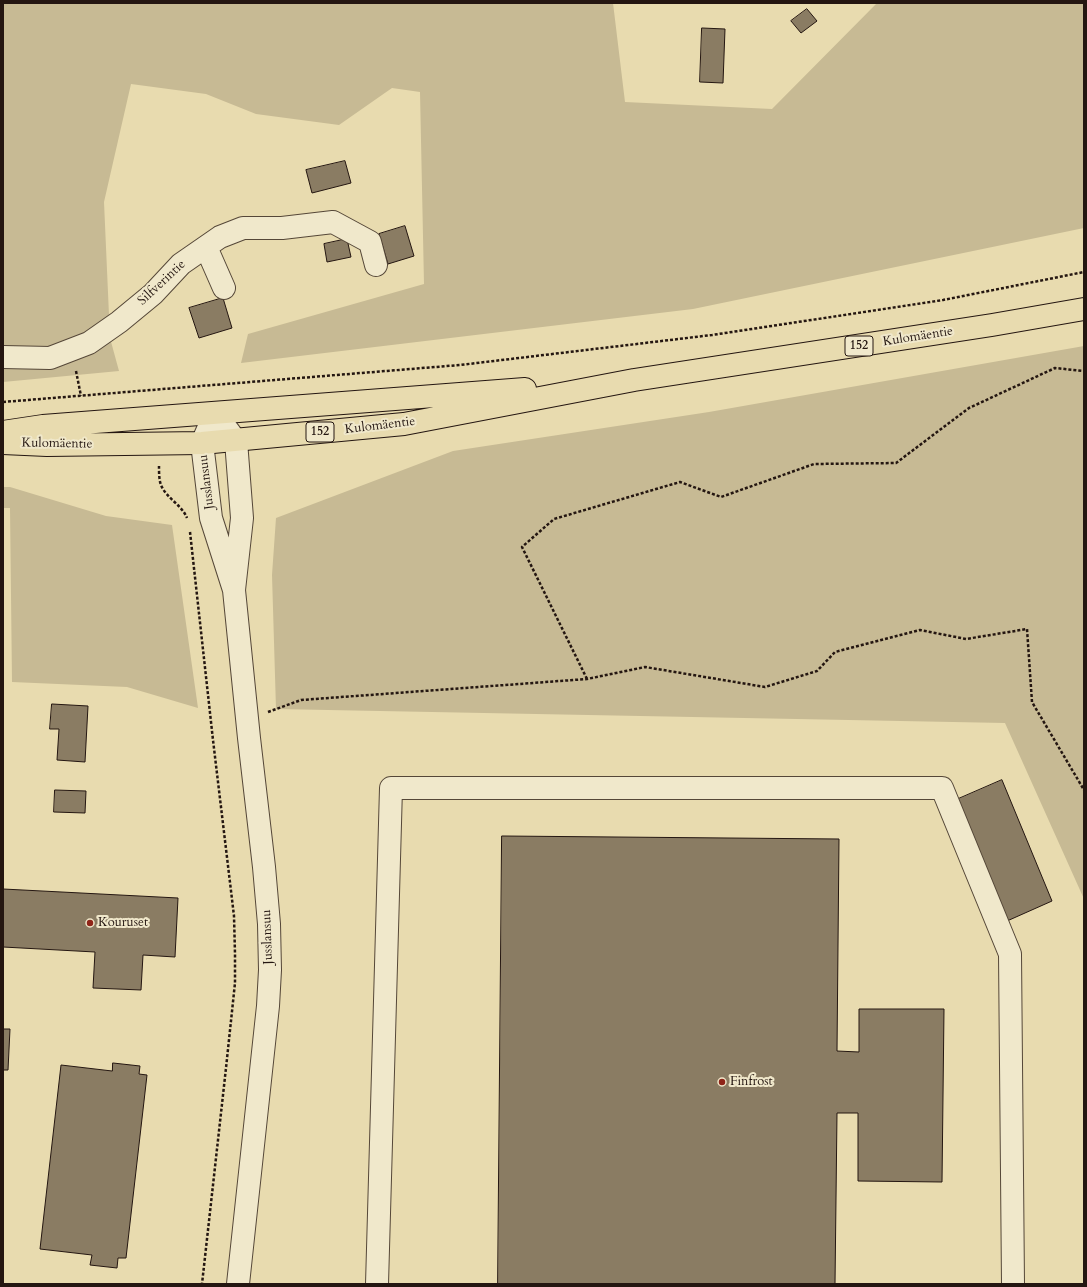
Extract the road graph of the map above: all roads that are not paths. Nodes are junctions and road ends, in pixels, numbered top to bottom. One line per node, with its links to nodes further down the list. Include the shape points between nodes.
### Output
1 (206, 247): 2 (street, Silfverintie, via 220,237 243,228 282,228 333,222 370,242); 3 (street); 5 (street, Silfverintie, via 181,264 153,294 119,322 89,343 50,358)
2 (376, 265)
3 (224, 288)
4 (1084, 308): 6 (main road, Kulomäentie / 152, via 992,325)
5 (3, 357)
6 (634, 380): 7 (main road, Kulomäentie / 152); 9 (main road, Kulomäentie / 152, via 404,424)
7 (215, 413): 8 (main road, Kulomäentie / 152, via 43,426); 9 (street); 11 (street, Jusslansuu)
8 (3, 432)
9 (236, 441): 11 (main road, Kulomäentie / 152); 12 (street, Jusslansuu, via 242,518)
10 (3, 442): 11 (main road, Kulomäentie / 152, via 47,445)
11 (202, 443): 12 (street, Jusslansuu, via 211,518)
12 (234, 590): 13 (street, Jusslansuu, via 264,867 270,970)
13 (238, 1284)
14 (378, 1284): 15 (street, via 391,788 942,788 1010,954)
15 (1013, 1284)

